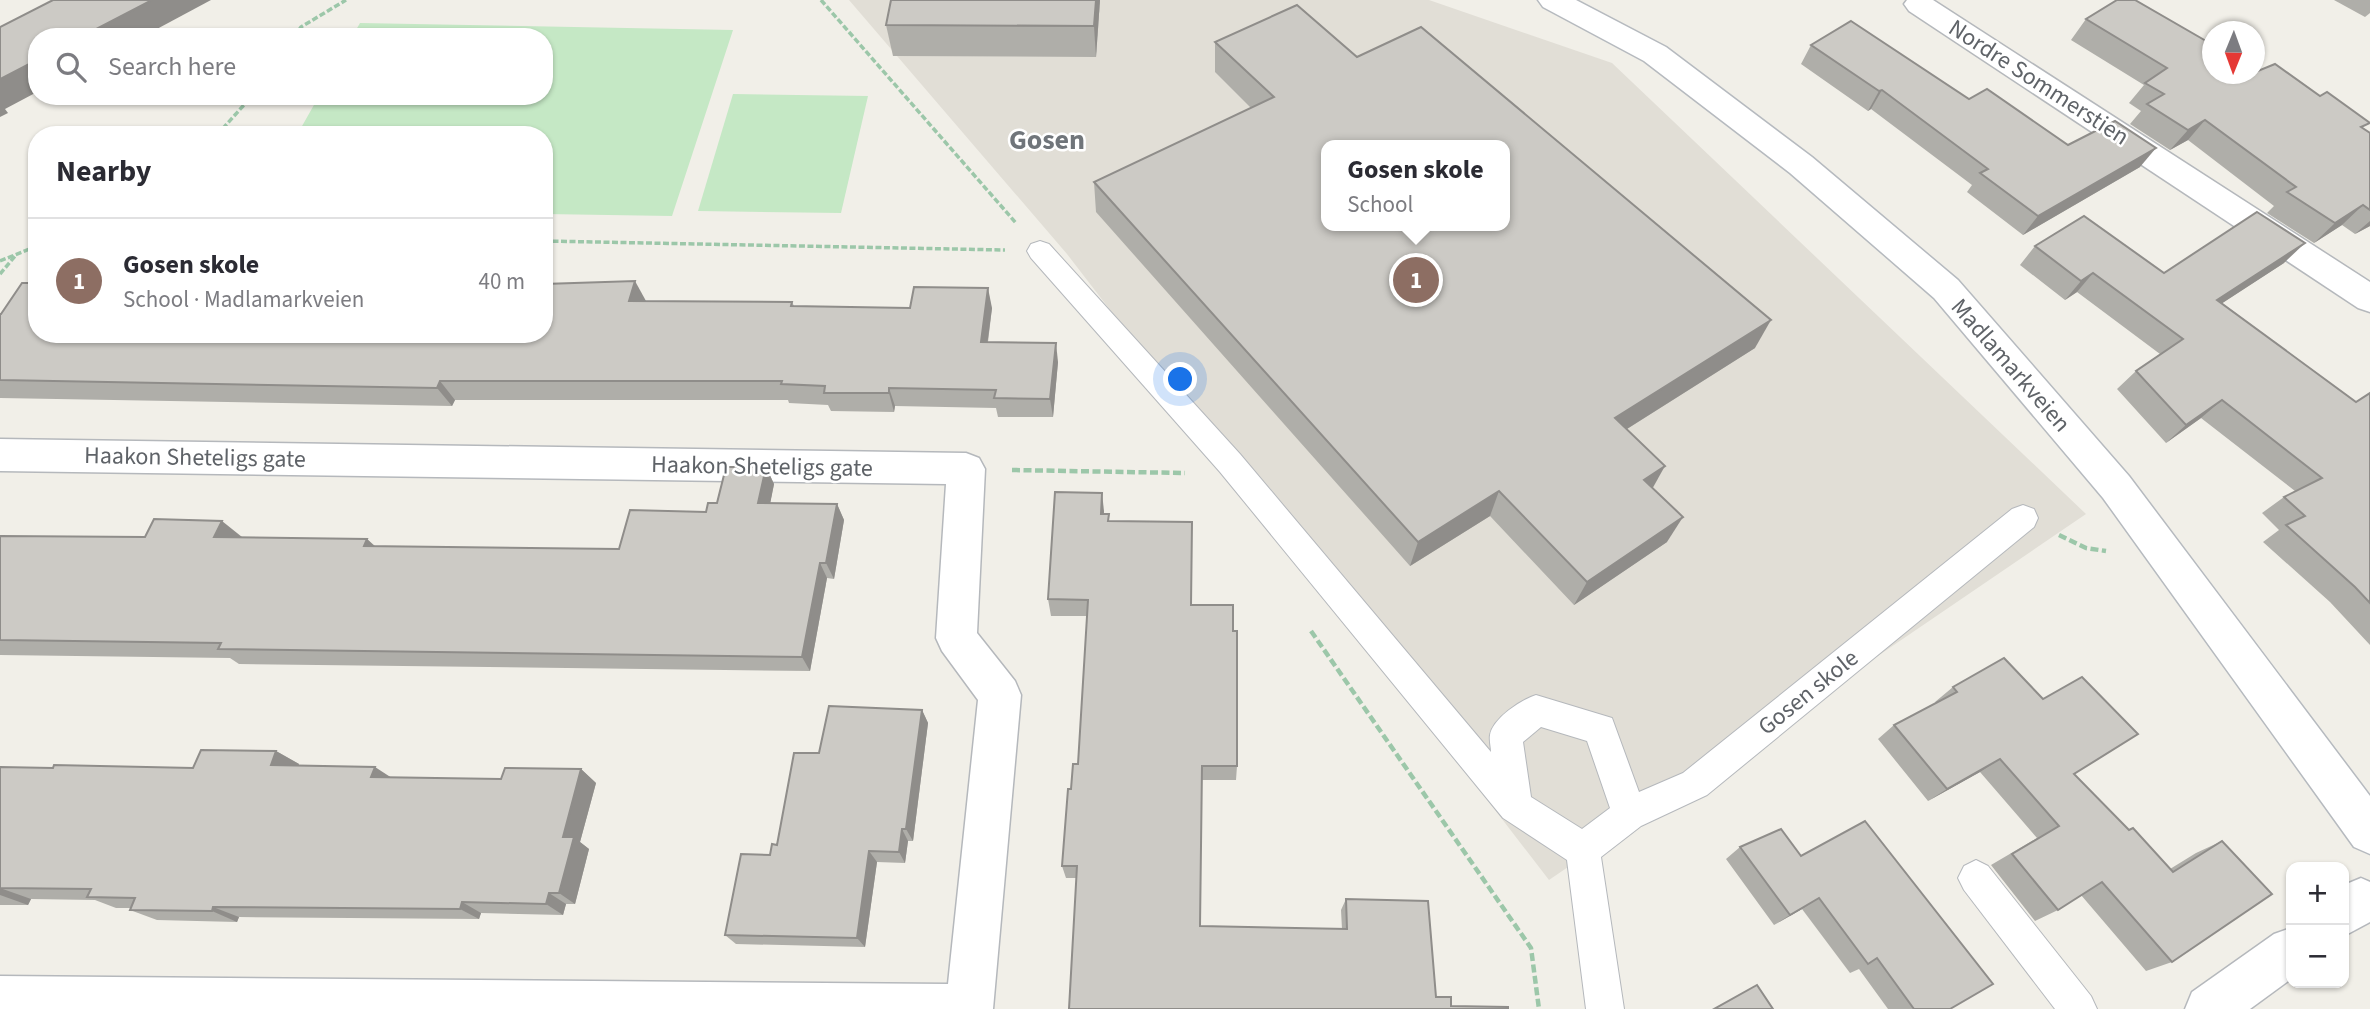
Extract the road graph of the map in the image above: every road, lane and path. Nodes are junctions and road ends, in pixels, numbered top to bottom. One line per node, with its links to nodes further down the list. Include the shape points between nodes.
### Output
1 (346, 0): 5 (path)
2 (821, 0): 10 (path)
3 (1553, 0): 23 (street, Madlamarkveien, via 1655,54 1801,165 1946,289 2116,487)
4 (1919, 4): 14 (street, Nordre Sommerstien)
5 (300, 28)
6 (244, 105): 7 (path)
7 (225, 126)
8 (553, 241): 10 (path)
9 (28, 250): 11 (path)
10 (1040, 251): 16 (lane)
11 (17, 255): 12 (path); 13 (path)
12 (0, 261)
13 (0, 274)
14 (2370, 299)
15 (0, 455): 17 (street, Haakon Sheteligs gate)
16 (1230, 463): 17 (path, via 1201,474); 21 (lane)
17 (966, 469): 29 (street, via 956,638 1000,695)
18 (2023, 518): 19 (path, via 2086,548); 22 (lane, Gosen skole, via 1695,784)
19 (2109, 552)
20 (1303, 621): 30 (path, via 1531,948)
21 (1515, 806): 22 (lane, via 1506,736 1536,710 1600,729); 24 (lane)
22 (1629, 814): 24 (lane, Gosen skole)
23 (2370, 832)
24 (1583, 850): 31 (lane)
25 (1976, 878): 32 (lane)
26 (2286, 955): 33 (street)
27 (0, 1000): 28 (street)
28 (144, 1005): 29 (street)
29 (968, 1008)
30 (1539, 1009)
31 (1605, 1009)
32 (2078, 1009)
33 (2209, 1009)

